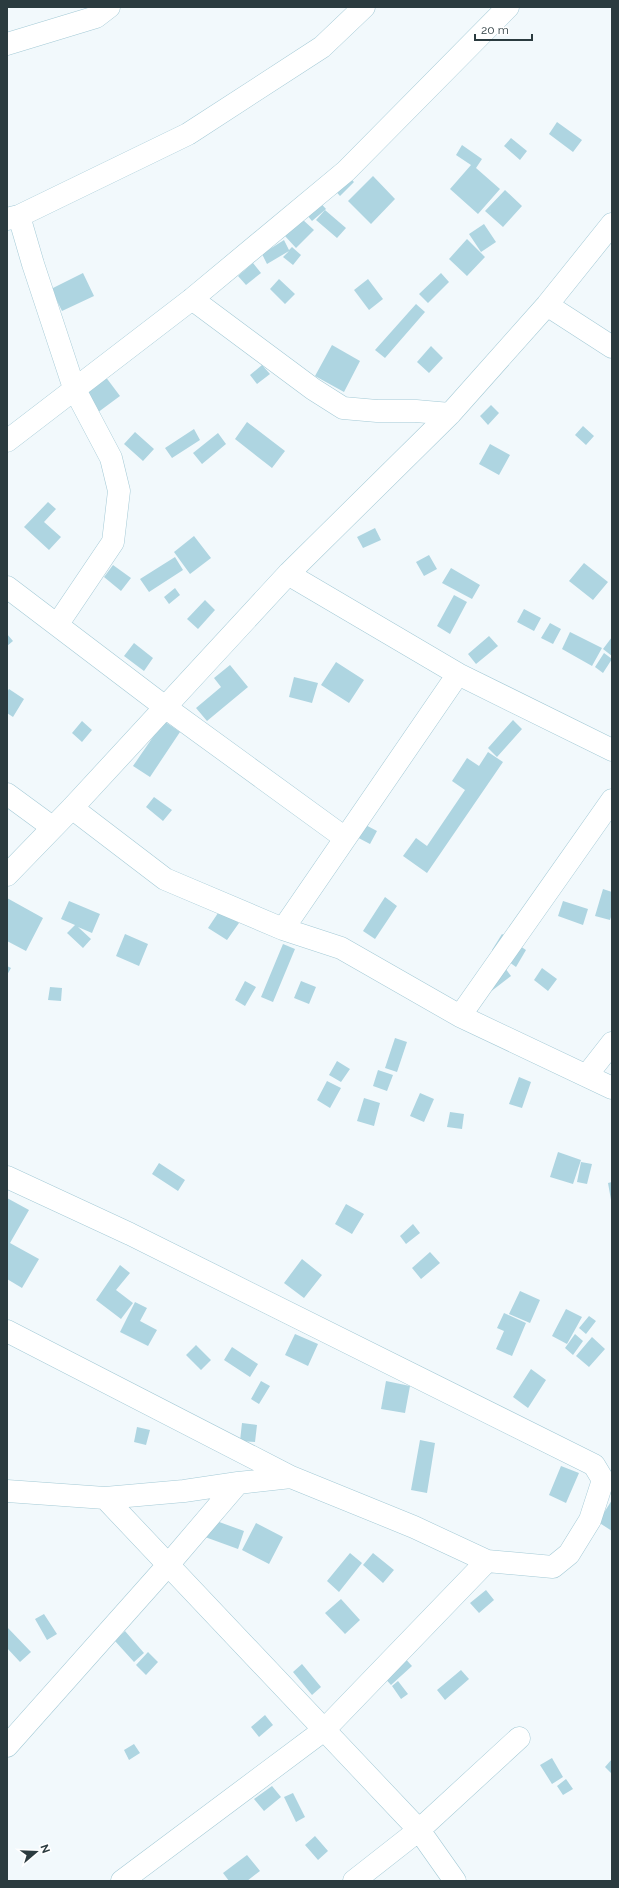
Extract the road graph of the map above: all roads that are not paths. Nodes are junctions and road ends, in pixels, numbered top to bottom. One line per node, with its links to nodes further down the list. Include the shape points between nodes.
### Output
1 (109, 7): 4 (street, via 96,18)
2 (364, 7): 5 (street, via 322,47 188,134)
3 (508, 7): 7 (street, via 346,171)
4 (10, 41)
5 (13, 218): 10 (street, via 33,264)
6 (612, 224): 8 (street)
7 (192, 299): 10 (street); 11 (street, via 313,389 343,408)
8 (547, 305): 9 (street); 11 (street)
9 (612, 346)
10 (74, 388): 12 (street); 15 (street, via 111,458 119,491 113,542)
11 (450, 414): 13 (street)
12 (7, 440)
13 (288, 574): 16 (street); 17 (street)
14 (7, 587): 15 (street)
15 (57, 625): 17 (street)
16 (458, 674): 18 (street); 23 (street)
17 (165, 707): 21 (street); 23 (street)
18 (612, 750)
19 (7, 794): 22 (street)
20 (612, 800): 26 (street)
21 (72, 808): 22 (street); 25 (street, via 165,879)
22 (52, 827): 24 (street)
23 (345, 838): 25 (street)
24 (7, 875)
25 (283, 929): 26 (street, via 341,948)
26 (460, 1016): 28 (street)
27 (612, 1043): 28 (street)
28 (587, 1075): 29 (street)
29 (612, 1088)
30 (7, 1177): 36 (street, via 130,1234 594,1465 603,1480 590,1520 569,1554 553,1567)
31 (7, 1331): 32 (street)
32 (291, 1477): 33 (street); 36 (street, via 414,1527)
33 (238, 1483): 35 (street); 37 (street)
34 (7, 1491): 35 (street)
35 (105, 1498): 37 (street)
36 (487, 1561): 38 (street)
37 (168, 1565): 38 (street); 40 (street)
38 (324, 1730): 41 (street); 42 (street)
39 (519, 1738): 41 (street)
40 (7, 1746)
41 (419, 1830): 43 (street); 44 (street)
42 (122, 1881)
43 (354, 1881)
44 (455, 1881)

